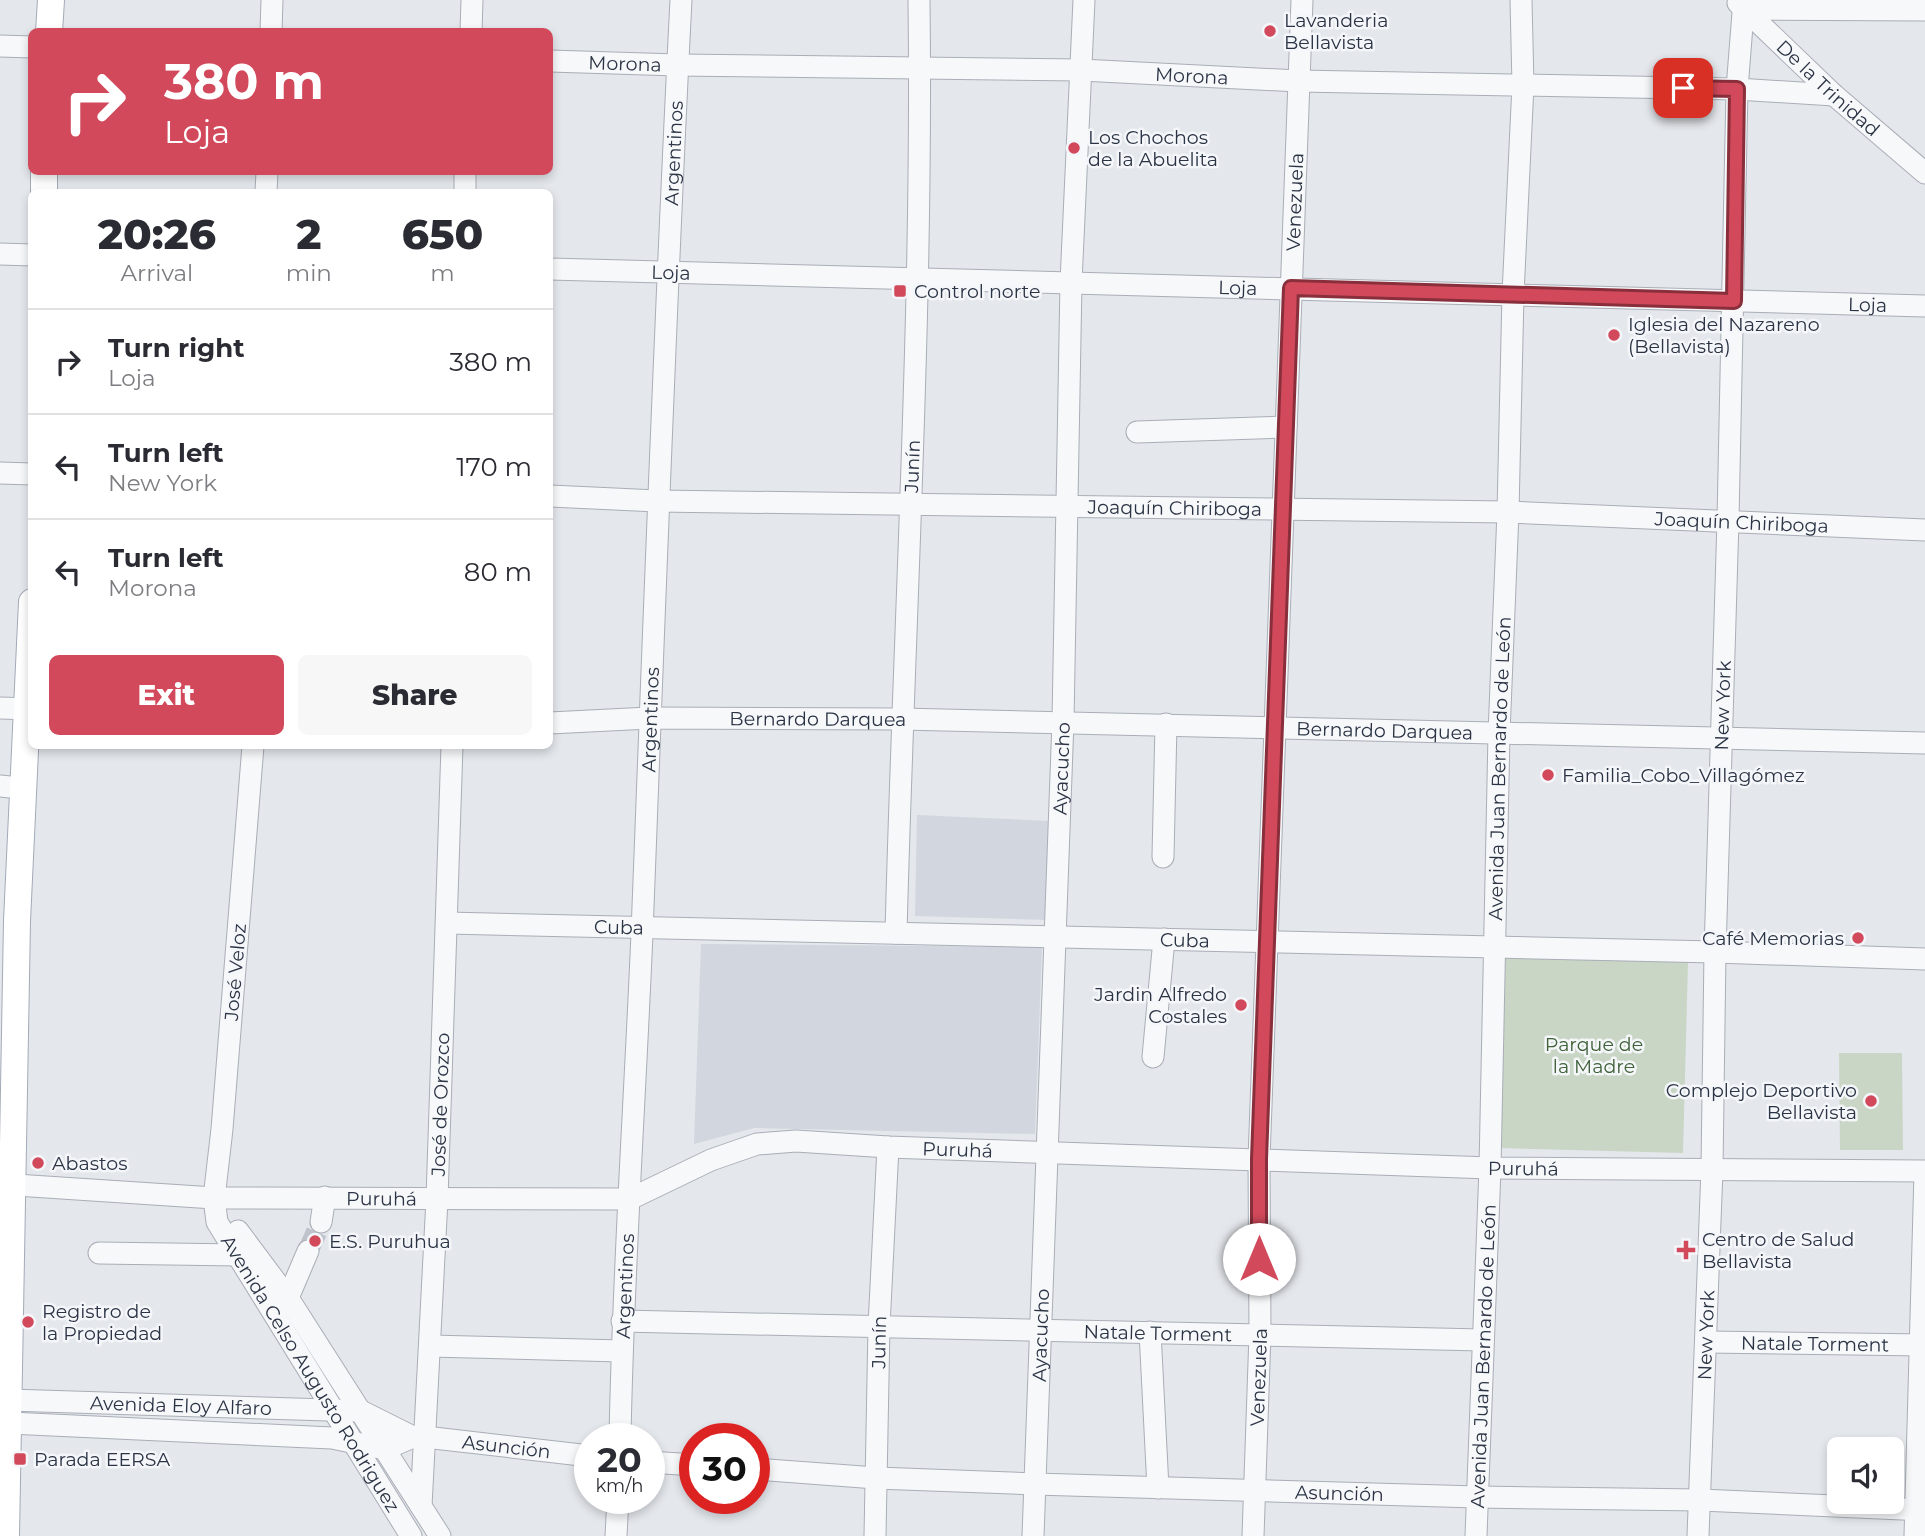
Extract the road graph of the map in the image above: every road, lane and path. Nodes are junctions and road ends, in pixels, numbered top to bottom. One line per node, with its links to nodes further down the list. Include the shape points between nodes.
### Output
1 (51, 0): 11 (main road)
2 (272, 0): 12 (street)
3 (472, 0): 13 (street)
4 (681, 0): 17 (street, Argentinos)
5 (919, 0): 18 (street, Junín)
6 (1084, 0): 19 (street, Ayacucho)
7 (1302, 0): 20 (street, Venezuela)
8 (1521, 0): 21 (street, Avenida Juan Bernardo de León)
9 (1741, 3): 10 (street); 22 (street, New York); 23 (street, De la Trinidad)
10 (1925, 10)
11 (49, 28)
12 (271, 28)
13 (471, 28)
14 (0, 46): 15 (street)
15 (28, 47)
16 (553, 61): 17 (street, Morona)
17 (677, 65): 18 (street, Morona); 28 (street, Argentinos)
18 (920, 67): 19 (street, Morona); 29 (street, Junín)
19 (1081, 70): 20 (street, Morona); 30 (street, Ayacucho)
20 (1298, 80): 21 (street, Morona); 31 (street, Venezuela)
21 (1522, 85): 22 (street, Morona); 32 (street, Avenida Juan Bernardo de León)
22 (1737, 89): 23 (street, Morona); 33 (street, New York)
23 (1834, 94): 24 (street, De la Trinidad)
24 (1925, 173)
25 (0, 254): 26 (street)
26 (28, 255)
27 (553, 269): 28 (street, Loja)
28 (669, 273): 29 (street, Loja); 40 (street, Argentinos)
29 (918, 279): 30 (street, Loja); 41 (street, Junín)
30 (1071, 282): 31 (street, Loja); 42 (street, Ayacucho)
31 (1291, 288): 32 (street, Loja); 35 (street, Venezuela)
32 (1513, 294): 33 (street, Loja); 44 (street, Avenida Juan Bernardo de León)
33 (1734, 301): 34 (street, Loja); 45 (street, New York)
34 (1925, 306)
35 (1286, 427): 36 (street); 43 (street, Venezuela)
36 (1137, 432)
37 (0, 473): 38 (street)
38 (28, 474)
39 (553, 496): 40 (street, Joaquín Chiriboga)
40 (657, 501): 41 (street, Joaquín Chiriboga); 49 (street, Argentinos)
41 (909, 505): 42 (street, Joaquín Chiriboga); 50 (street, Junín)
42 (1067, 507): 43 (street, Joaquín Chiriboga); 52 (street, Ayacucho)
43 (1283, 510): 44 (street, Joaquín Chiriboga); 55 (street, Venezuela)
44 (1508, 512): 45 (street, Joaquín Chiriboga); 56 (street, Avenida Juan Bernardo de León)
45 (1728, 520): 46 (street, Joaquín Chiriboga); 57 (street, New York)
46 (1925, 530)
47 (0, 708): 48 (street)
48 (28, 709)
49 (649, 718): 50 (street, Bernardo Darquea); 53 (street, Bernardo Darquea); 64 (street, Argentinos)
50 (901, 719): 52 (street, Bernardo Darquea); 65 (street, Junín)
51 (28, 720): 62 (main road)
52 (1063, 721): 54 (street, Bernardo Darquea); 66 (street, Ayacucho)
53 (553, 723)
54 (1166, 724): 55 (street, Bernardo Darquea); 61 (street)
55 (1275, 728): 56 (street, Bernardo Darquea); 68 (street, Venezuela)
56 (1499, 734): 57 (street, Bernardo Darquea); 69 (street, Avenida Juan Bernardo de León)
57 (1721, 738): 58 (street, Bernardo Darquea); 70 (street, New York)
58 (1925, 743)
59 (253, 749): 81 (street, José Veloz)
60 (452, 749): 63 (street, José de Orozco)
61 (1163, 857)
62 (9, 921): 79 (main road)
63 (447, 923): 64 (street, Cuba); 82 (street, José de Orozco)
64 (642, 929): 65 (street, Cuba); 83 (street, Argentinos)
65 (896, 933): 66 (street, Cuba)
66 (1056, 936): 67 (street, Cuba); 74 (street, Ayacucho)
67 (1164, 939): 68 (street, Cuba); 72 (street)
68 (1267, 942): 69 (street, Cuba); 75 (street, Venezuela)
69 (1494, 948): 70 (street, Cuba); 76 (street, Avenida Juan Bernardo de León)
70 (1715, 952): 71 (street, Cuba); 77 (street, New York)
71 (1925, 959)
72 (1153, 1057)
73 (888, 1147): 74 (street, Puruhá); 83 (street, Puruhá, via 796,1141 757,1144 711,1160); 90 (street, Junín)
74 (1049, 1152): 75 (street, Puruhá); 91 (street, Ayacucho)
75 (1259, 1159): 76 (street, Puruhá); 93 (street, Venezuela)
76 (1490, 1168): 77 (street, Puruhá); 94 (street, Avenida Juan Bernardo de León)
77 (1712, 1169): 78 (street, Puruhá); 95 (street, New York)
78 (1925, 1171): 96 (street)
79 (7, 1184): 81 (street, Puruhá); 101 (main road)
80 (325, 1197): 81 (street, Puruhá); 82 (street, Puruhá); 84 (street)
81 (214, 1198): 87 (street, Avenida Celso Augusto Rodriguez, via 217,1222); 88 (street, Avenida Celso Augusto Rodriguez)
82 (437, 1199): 83 (street, Puruhá); 97 (street, José de Orozco)
83 (630, 1199): 89 (street, Argentinos)
84 (321, 1222)
85 (307, 1251): 88 (street)
86 (99, 1253): 87 (street)
87 (239, 1255): 99 (street, Avenida Celso Augusto Rodriguez)
88 (288, 1298): 100 (street, Avenida Celso Augusto Rodriguez)
89 (622, 1321): 90 (street, Natale Torment); 98 (street, Argentinos)
90 (879, 1326): 91 (street, Natale Torment); 108 (street, Junín)
91 (1042, 1329): 92 (street, Natale Torment); 109 (street, Ayacucho)
92 (1150, 1332): 93 (street, Natale Torment); 110 (street)
93 (1260, 1334): 94 (street, Natale Torment); 111 (street, Venezuela)
94 (1482, 1340): 112 (street, Avenida Juan Bernardo de León)
95 (1707, 1342): 96 (street, Natale Torment); 113 (street, New York)
96 (1923, 1345): 115 (street)
97 (430, 1346): 98 (street); 103 (street, José de Orozco)
98 (621, 1351): 102 (street, Argentinos)
99 (333, 1408): 100 (street, Avenida Eloy Alfaro); 101 (street, Avenida Eloy Alfaro); 104 (street, Avenida Celso Augusto Rodriguez)
100 (361, 1411): 103 (street, Asunción); 105 (street, Avenida Celso Augusto Rodriguez)
101 (5, 1412): 104 (street, Avenida Eloy Alfaro); 117 (main road)
102 (620, 1423)
103 (419, 1437): 105 (street, Asunción); 106 (street, Asunción); 114 (street, José de Orozco)
104 (353, 1441): 105 (street); 118 (street, Avenida Celso Augusto Rodriguez)
105 (385, 1449): 114 (street, Avenida Celso Augusto Rodriguez)
106 (574, 1454)
107 (770, 1470): 108 (street, Asunción)
108 (876, 1478): 109 (street, Asunción); 121 (street, Junín)
109 (1035, 1484): 110 (street, Asunción); 122 (street, Ayacucho)
110 (1158, 1488): 111 (street, Asunción)
111 (1254, 1491): 112 (street, Asunción); 123 (street, Venezuela)
112 (1477, 1497): 113 (street, Asunción); 124 (street, Avenida Juan Bernardo de León)
113 (1700, 1500): 115 (street, Asunción); 125 (street, New York)
114 (421, 1506): 119 (street, Avenida Celso Augusto Rodriguez)
115 (1921, 1510): 126 (street)
116 (617, 1514): 120 (street)
117 (6, 1536)
118 (411, 1536)
119 (440, 1536)
120 (616, 1536)
121 (875, 1536)
122 (1033, 1536)
123 (1253, 1536)
124 (1476, 1536)
125 (1698, 1536)
126 (1915, 1536)

